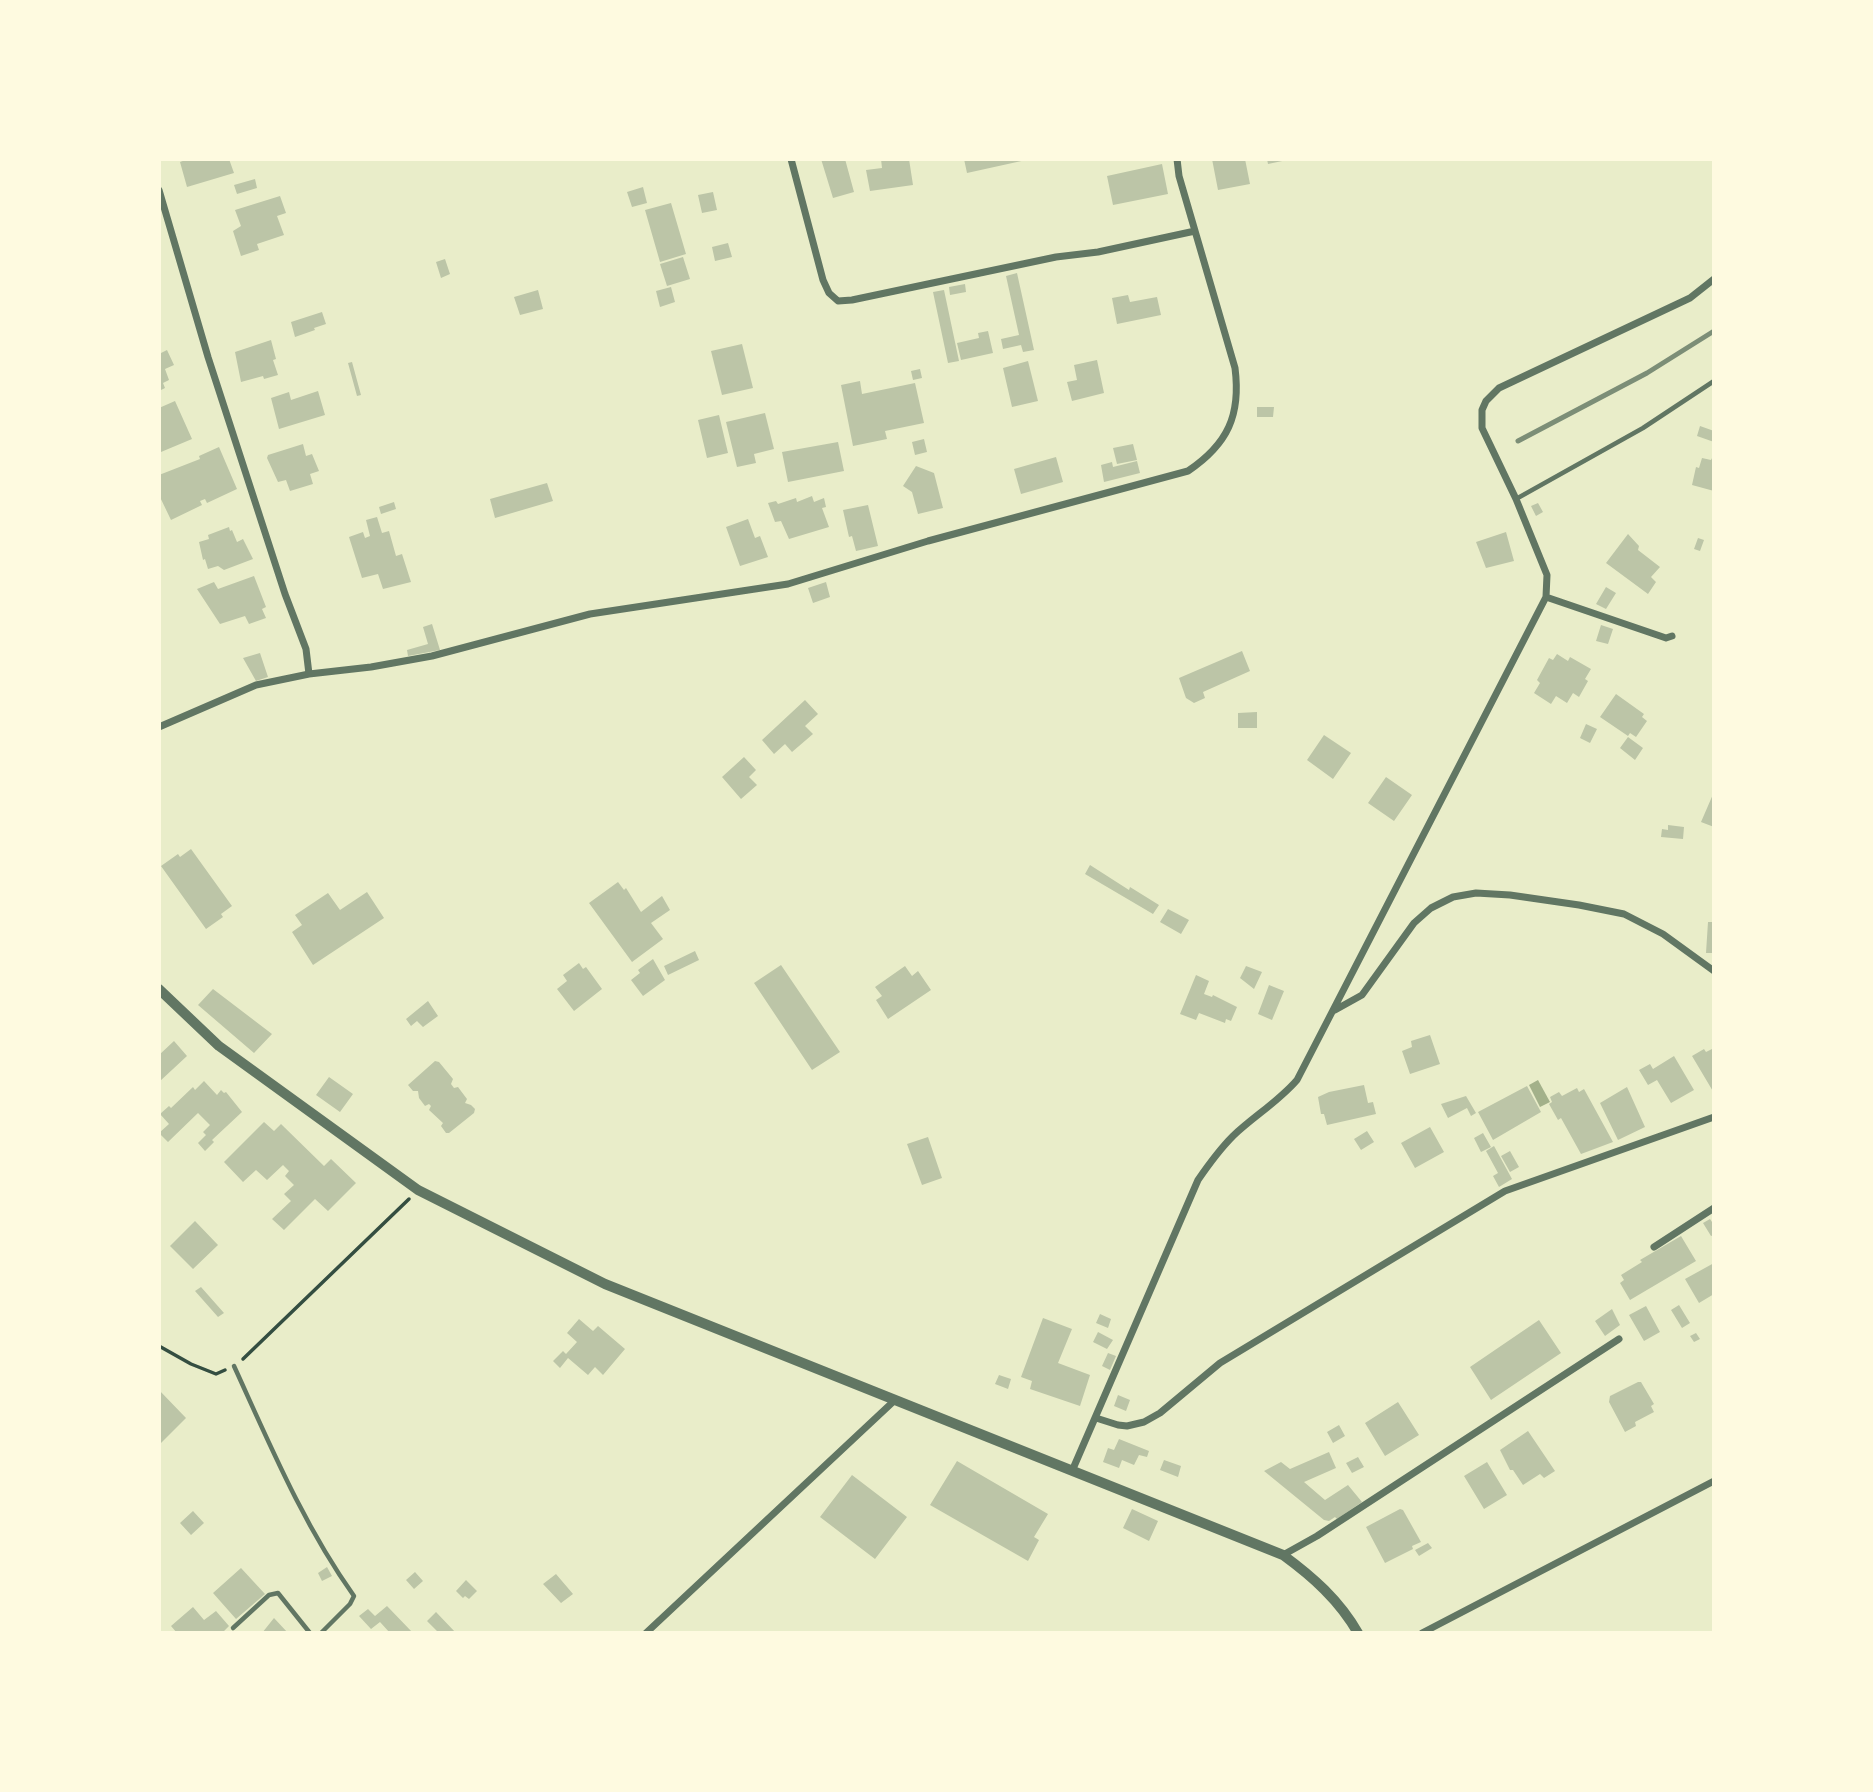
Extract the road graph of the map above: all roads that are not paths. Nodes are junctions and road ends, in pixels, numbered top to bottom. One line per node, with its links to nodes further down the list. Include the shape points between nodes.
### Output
1 (791, 159): 4 (street, via 823,280 838,301)
2 (1177, 159): 4 (street)
3 (159, 190): 10 (street, via 208,357 306,649)
4 (1195, 231): 10 (street, via 1238,391 1229,430 1213,453 1188,471 788,584 590,614 432,656)
5 (1714, 279): 7 (street, via 1690,298 1491,394 1482,410 1482,429)
6 (1714, 381): 7 (lane, via 1643,428)
7 (1516, 499): 8 (street, via 1547,575)
8 (1546, 597): 9 (street, via 1666,638); 14 (street)
9 (1672, 636)
10 (309, 674): 11 (street, via 256,685)
11 (159, 727)
12 (1714, 971): 14 (street, via 1663,934 1623,914 1476,893 1431,908 1414,923 1362,995)
13 (159, 989): 20 (street, via 219,1046 418,1190 605,1284)
14 (1334, 1011): 21 (street, via 1297,1080 1235,1134 1198,1180)
15 (1714, 1117): 21 (street, via 1505,1191 1220,1363 1144,1422 1127,1426)
16 (1714, 1208): 17 (street)
17 (1654, 1247)
18 (1619, 1339): 24 (street)
19 (234, 1366): 27 (lane, via 302,1510 354,1597)
20 (895, 1400): 22 (street); 28 (street)
21 (1096, 1418): 22 (street)
22 (1072, 1471): 24 (street)
23 (1714, 1481): 30 (street)
24 (1283, 1555): 29 (street, via 1315,1578)
25 (233, 1628): 26 (lane, via 269,1595 278,1593)
26 (310, 1633)
27 (321, 1633)
28 (646, 1633)
29 (1358, 1633)
30 (1422, 1633)

